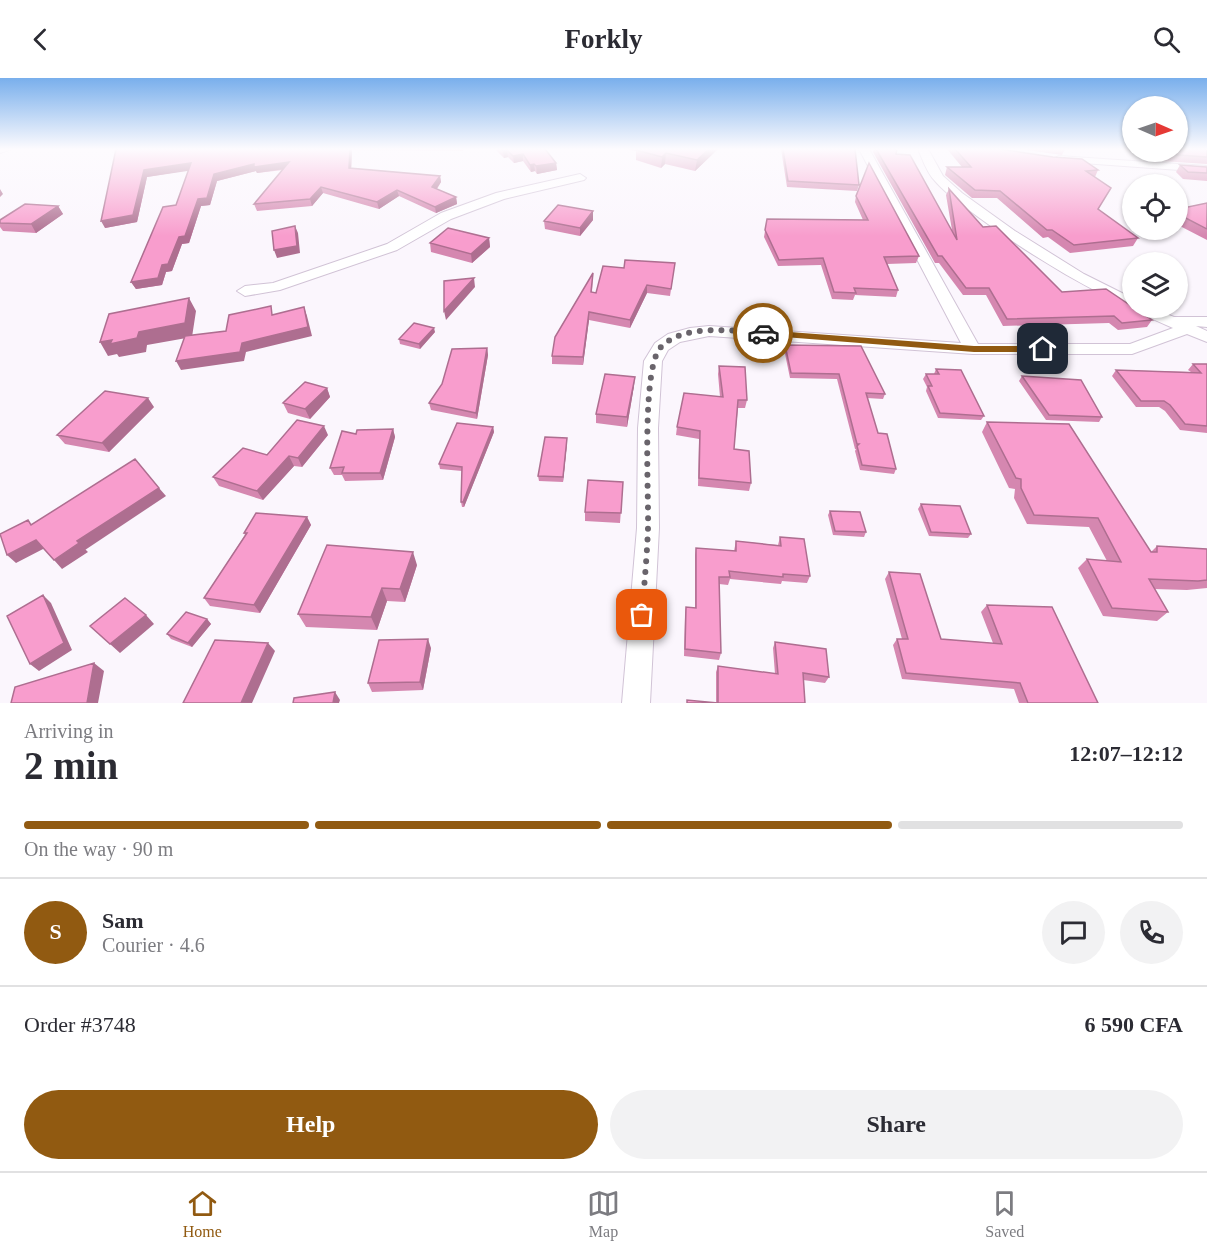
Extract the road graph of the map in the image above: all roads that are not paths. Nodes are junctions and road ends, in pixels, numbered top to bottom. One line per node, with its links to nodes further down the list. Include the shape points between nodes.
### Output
1 (580, 178): 4 (street, via 500,196 446,216 392,247 275,287)
2 (880, 178): 11 (street)
3 (938, 178): 5 (street, via 1010,234)
4 (244, 291)
5 (1122, 299)
6 (1161, 318): 7 (street)
7 (1168, 321): 8 (street); 9 (street)
8 (1207, 322)
9 (1186, 329): 10 (street); 11 (street, via 1132,349)
10 (1207, 337)
11 (974, 349): 12 (street, via 709,331 674,338 661,347 653,361 648,428 648,528)
12 (636, 703)

